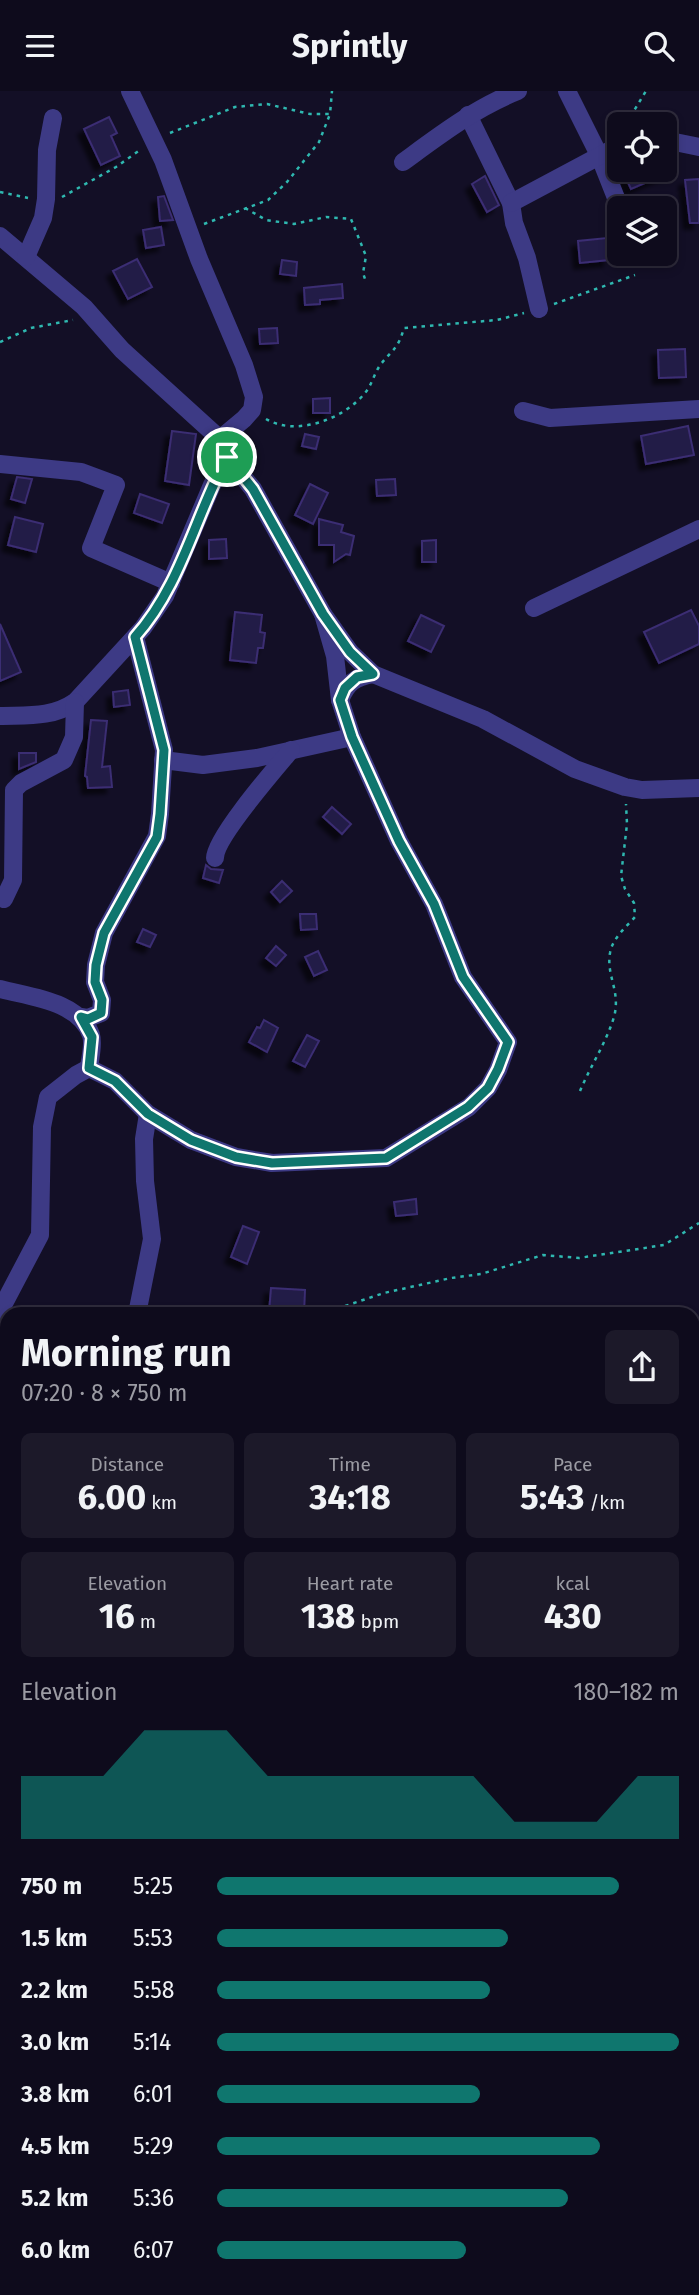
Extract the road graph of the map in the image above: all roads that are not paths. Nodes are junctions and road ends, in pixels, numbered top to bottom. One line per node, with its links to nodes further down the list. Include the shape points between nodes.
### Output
1 (130, 91): 18 (street, via 163,160 254,397 252,410)
2 (518, 91): 4 (street)
3 (567, 91): 9 (street)
4 (468, 115): 10 (street); 12 (street)
5 (53, 118): 14 (street, via 43,218)
6 (677, 142): 7 (street)
7 (699, 147)
8 (607, 151): 9 (street)
9 (599, 155): 11 (street); 12 (street)
10 (403, 162)
11 (615, 196)
12 (510, 202): 15 (street)
13 (0, 236): 14 (street)
14 (26, 257): 18 (street)
15 (539, 309)
16 (699, 409): 17 (street, via 550,418)
17 (523, 411)
18 (220, 439): 19 (street)
19 (227, 457): 22 (street); 24 (street, via 253,489)
20 (0, 464): 22 (street, via 81,472 116,485 91,548)
21 (699, 529): 23 (street)
22 (171, 583): 25 (street)
23 (534, 608)
24 (323, 614): 26 (street, via 350,652); 27 (street, via 335,656)
25 (135, 637): 28 (street); 32 (street)
26 (373, 674): 27 (street, via 357,677); 33 (street, via 483,719 575,769 625,787)
27 (340, 700): 30 (street)
28 (75, 702): 29 (street, via 64,710 40,715); 35 (street, via 74,737 64,760 14,790 13,880)
29 (0, 716)
30 (352, 737): 31 (street); 39 (street, via 399,841 434,904 463,977 508,1042 488,1088 468,1107 386,1158 272,1163 236,1157 191,1140)
31 (291, 750): 32 (street, via 203,765); 34 (street, via 235,822 215,851)
32 (163, 760): 37 (street, via 157,837 104,933 96,965 101,1013)
33 (699, 787)
34 (215, 859)
35 (4, 899)
36 (0, 989): 37 (street, via 55,1003)
37 (81, 1017): 38 (street, via 92,1037)
38 (89, 1068): 39 (street, via 115,1081); 40 (street, via 48,1097 42,1127 40,1235)
39 (148, 1114): 41 (street, via 145,1181 152,1239)
40 (2, 1307)
41 (138, 1307)

